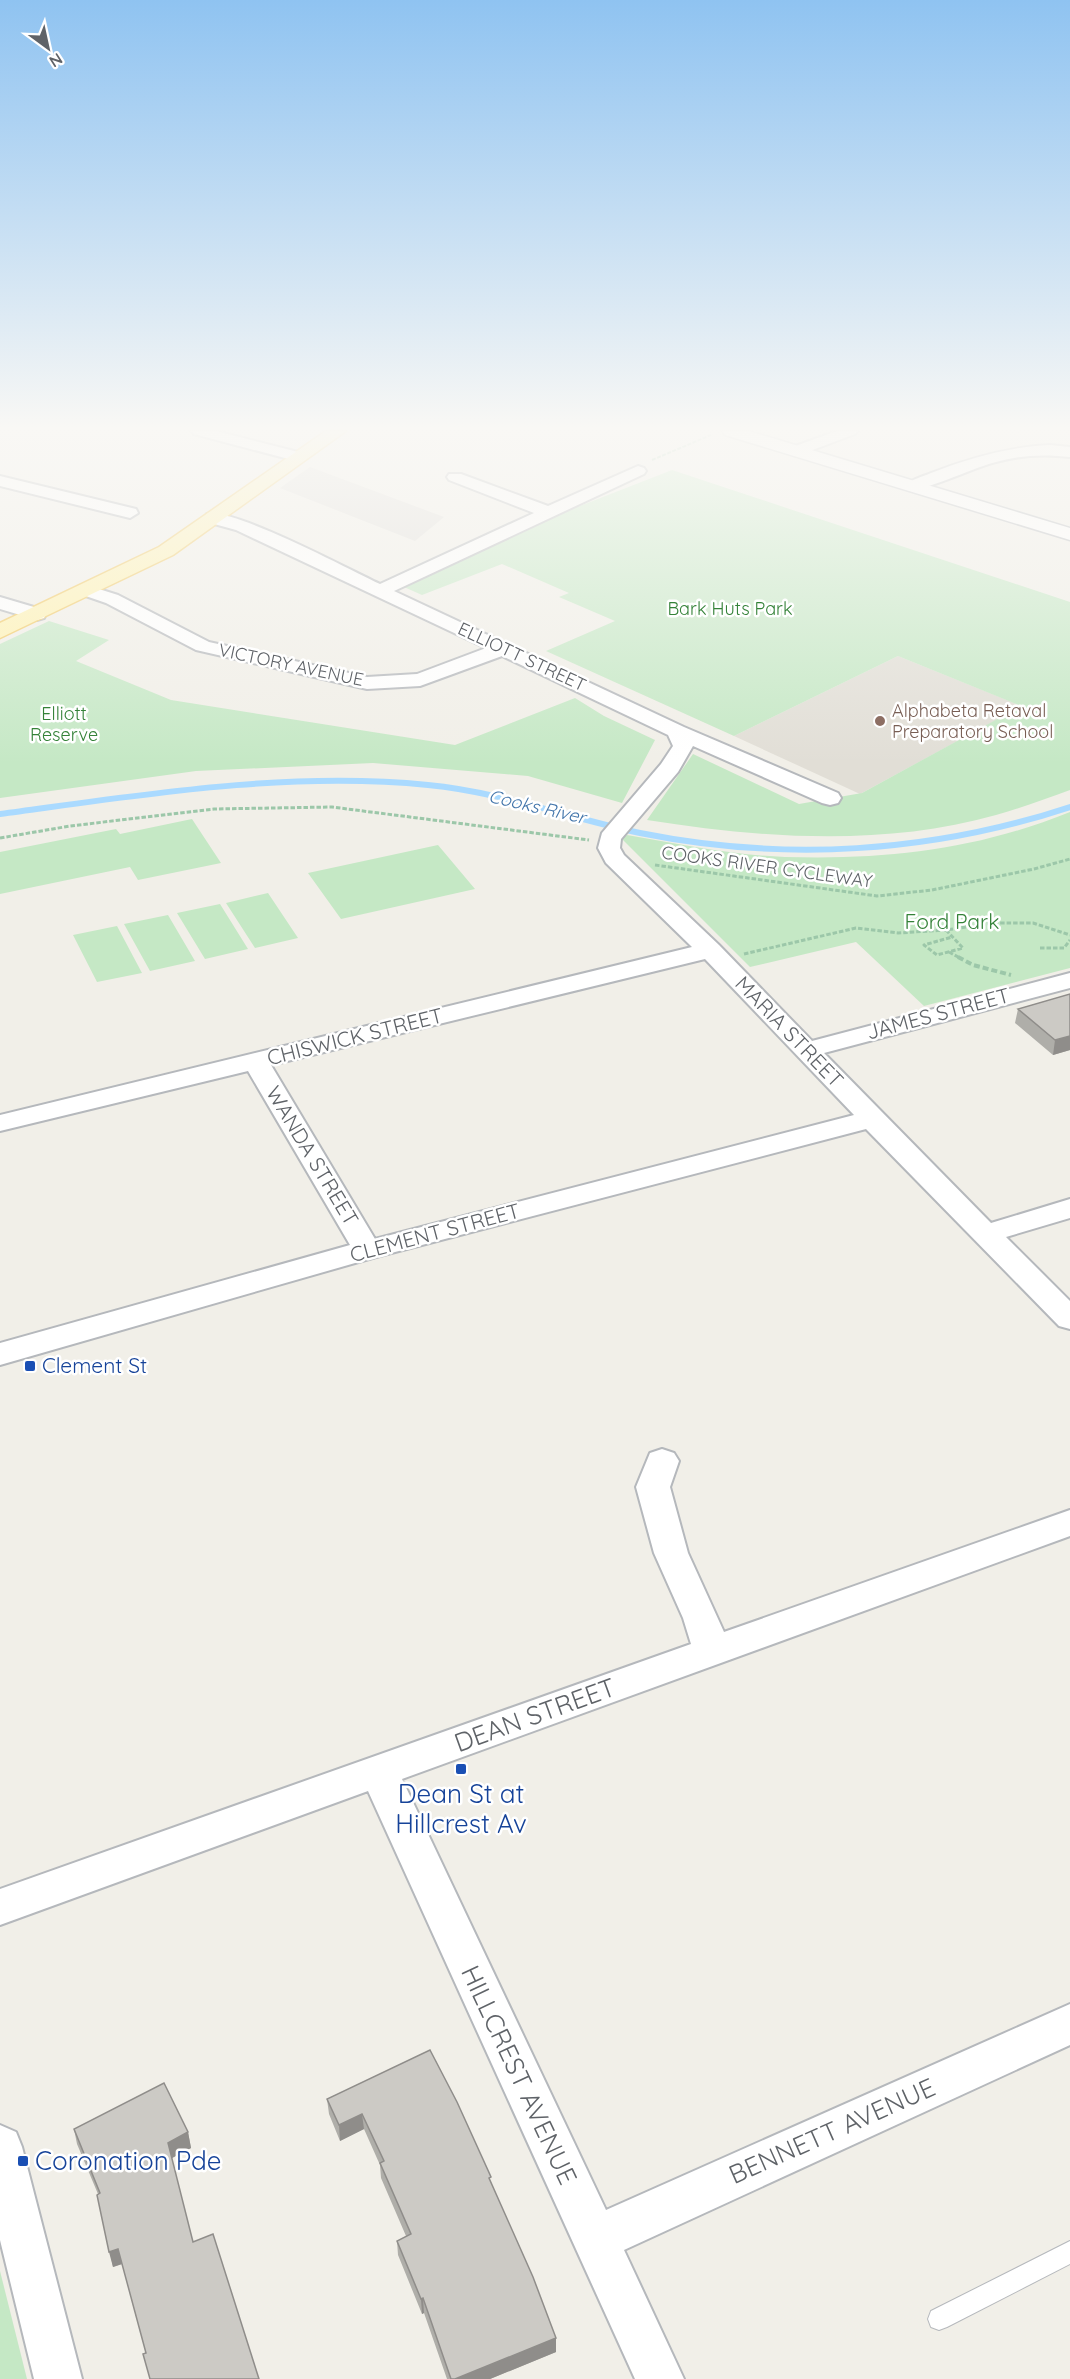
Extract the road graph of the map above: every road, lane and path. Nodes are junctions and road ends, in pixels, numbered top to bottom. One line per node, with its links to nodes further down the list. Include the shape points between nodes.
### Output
1 (178, 542): 4 (main road, via 154,558)
2 (277, 542): 5 (street, ELLIOTT STREET)
3 (487, 542): 5 (street)
4 (86, 590): 7 (main road); 9 (street, VICTORY AVENUE, via 112,599 203,646 367,683 420,680)
5 (381, 590): 9 (street, ELLIOTT STREET)
6 (0, 603): 7 (street)
7 (37, 614): 8 (main road)
8 (0, 631)
9 (504, 648): 10 (street, ELLIOTT STREET)
10 (678, 731): 11 (street, ELLIOTT STREET); 13 (street, via 683,746)
11 (830, 798)
12 (0, 838): 13 (path, via 214,809 332,807)
13 (610, 841): 22 (street, MARIA STREET, via 614,858)
14 (1070, 859): 15 (path, COOKS RIVER CYCLEWAY, via 932,890 877,896)
15 (653, 865)
16 (946, 930): 17 (path, via 992,923 1034,923); 18 (path); 22 (path, via 898,933 856,928)
17 (1070, 935)
18 (952, 937): 21 (path, via 963,948); 21 (path, via 924,945 937,955)
19 (1070, 940): 20 (path, via 1064,948)
20 (1040, 948)
21 (949, 952): 24 (path, via 973,965 1014,976)
22 (715, 955): 25 (street, MARIA STREET); 26 (street, CHISWICK STREET)
23 (1070, 980): 24 (street, JAMES STREET)
24 (1030, 989): 25 (street, JAMES STREET)
25 (807, 1050): 27 (street, MARIA STREET)
26 (256, 1062): 28 (street, CHISWICK STREET); 31 (street, WANDA STREET)
27 (872, 1119): 30 (street, MARIA STREET); 31 (street, CLEMENT STREET)
28 (0, 1123)
29 (1070, 1208): 30 (street)
30 (986, 1234): 32 (street, MARIA STREET)
31 (367, 1250): 33 (street, CLEMENT STREET)
32 (1070, 1319)
33 (0, 1354)
34 (662, 1461): 36 (street, via 653,1487 671,1553)
35 (1070, 1523): 36 (street, DEAN STREET)
36 (712, 1651): 37 (street, DEAN STREET)
37 (378, 1770): 38 (street, DEAN STREET); 41 (street, HILLCREST AVENUE)
38 (0, 1907)
39 (1070, 2024): 41 (street, BENNETT AVENUE)
40 (0, 2147): 44 (street)
41 (595, 2239): 45 (street, HILLCREST AVENUE)
42 (1070, 2252): 43 (lane)
43 (939, 2319)
44 (58, 2379)
45 (660, 2379)

